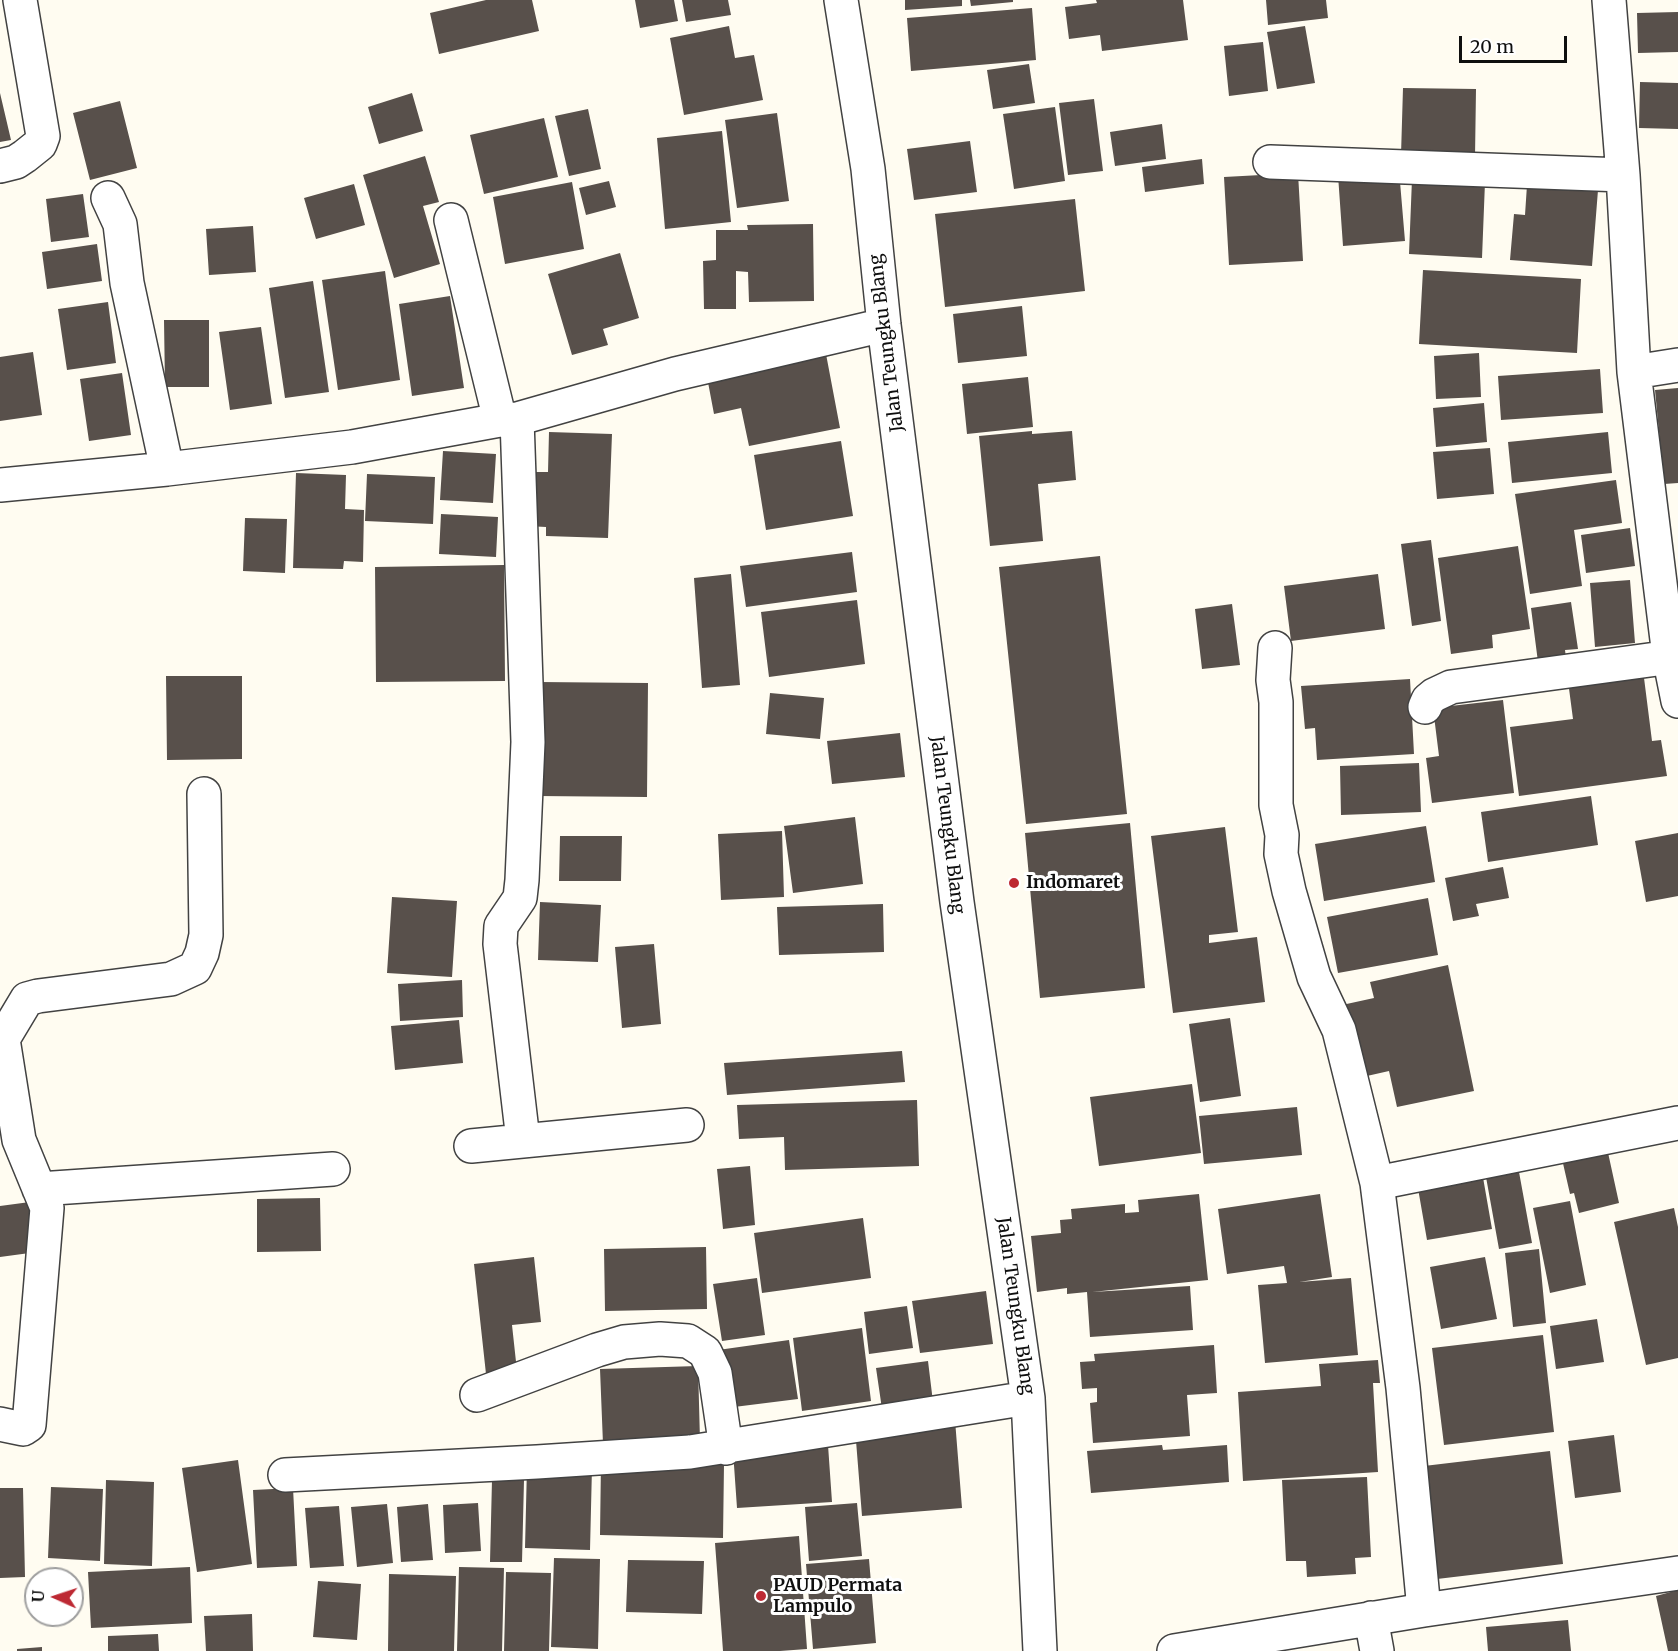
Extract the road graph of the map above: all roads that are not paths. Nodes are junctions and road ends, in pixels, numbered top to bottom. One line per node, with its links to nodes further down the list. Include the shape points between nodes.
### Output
1 (20, 0): 5 (street, via 43,136 26,156)
2 (842, 0): 9 (street, Jalan Teungku Blang, via 868,169)
3 (1609, 0): 6 (street)
4 (1270, 162): 6 (street)
5 (0, 166)
6 (1623, 175): 11 (street)
7 (108, 198): 13 (street, via 120,224 127,283)
8 (451, 220): 12 (street)
9 (884, 325): 12 (street, via 675,374); 29 (street, Jalan Teungku Blang, via 957,902)
10 (1678, 365): 11 (street)
11 (1634, 372): 16 (street)
12 (509, 419): 13 (street, via 352,447); 23 (street, via 528,742 520,898 501,926 500,944)
13 (167, 469): 14 (street)
14 (0, 485)
15 (1275, 648): 26 (street, via 1276,805 1281,854 1314,977 1339,1030)
16 (1674, 656): 17 (street); 18 (street, via 1451,687 1434,695)
17 (1678, 701)
18 (1425, 707)
19 (204, 794): 20 (street, via 206,935 195,968 171,980 27,999)
20 (1, 1036): 27 (street, via 19,1140)
21 (1678, 1123): 26 (street)
22 (687, 1125): 23 (street)
23 (523, 1140): 24 (street)
24 (471, 1146)
25 (333, 1169): 27 (street)
26 (1377, 1183): 34 (street, via 1403,1388)
27 (39, 1189): 30 (street, via 46,1208 29,1425 23,1429)
28 (477, 1395): 31 (street, via 624,1342 688,1341 705,1352 715,1373)
29 (1028, 1398): 31 (street); 36 (street, Jalan Teungku Blang)
30 (0, 1424)
31 (726, 1448): 32 (street)
32 (285, 1475)
33 (1678, 1573): 34 (street)
34 (1424, 1610): 35 (street)
35 (1371, 1618): 37 (street); 38 (street)
36 (1040, 1651)
37 (1174, 1651)
38 (1377, 1651)

